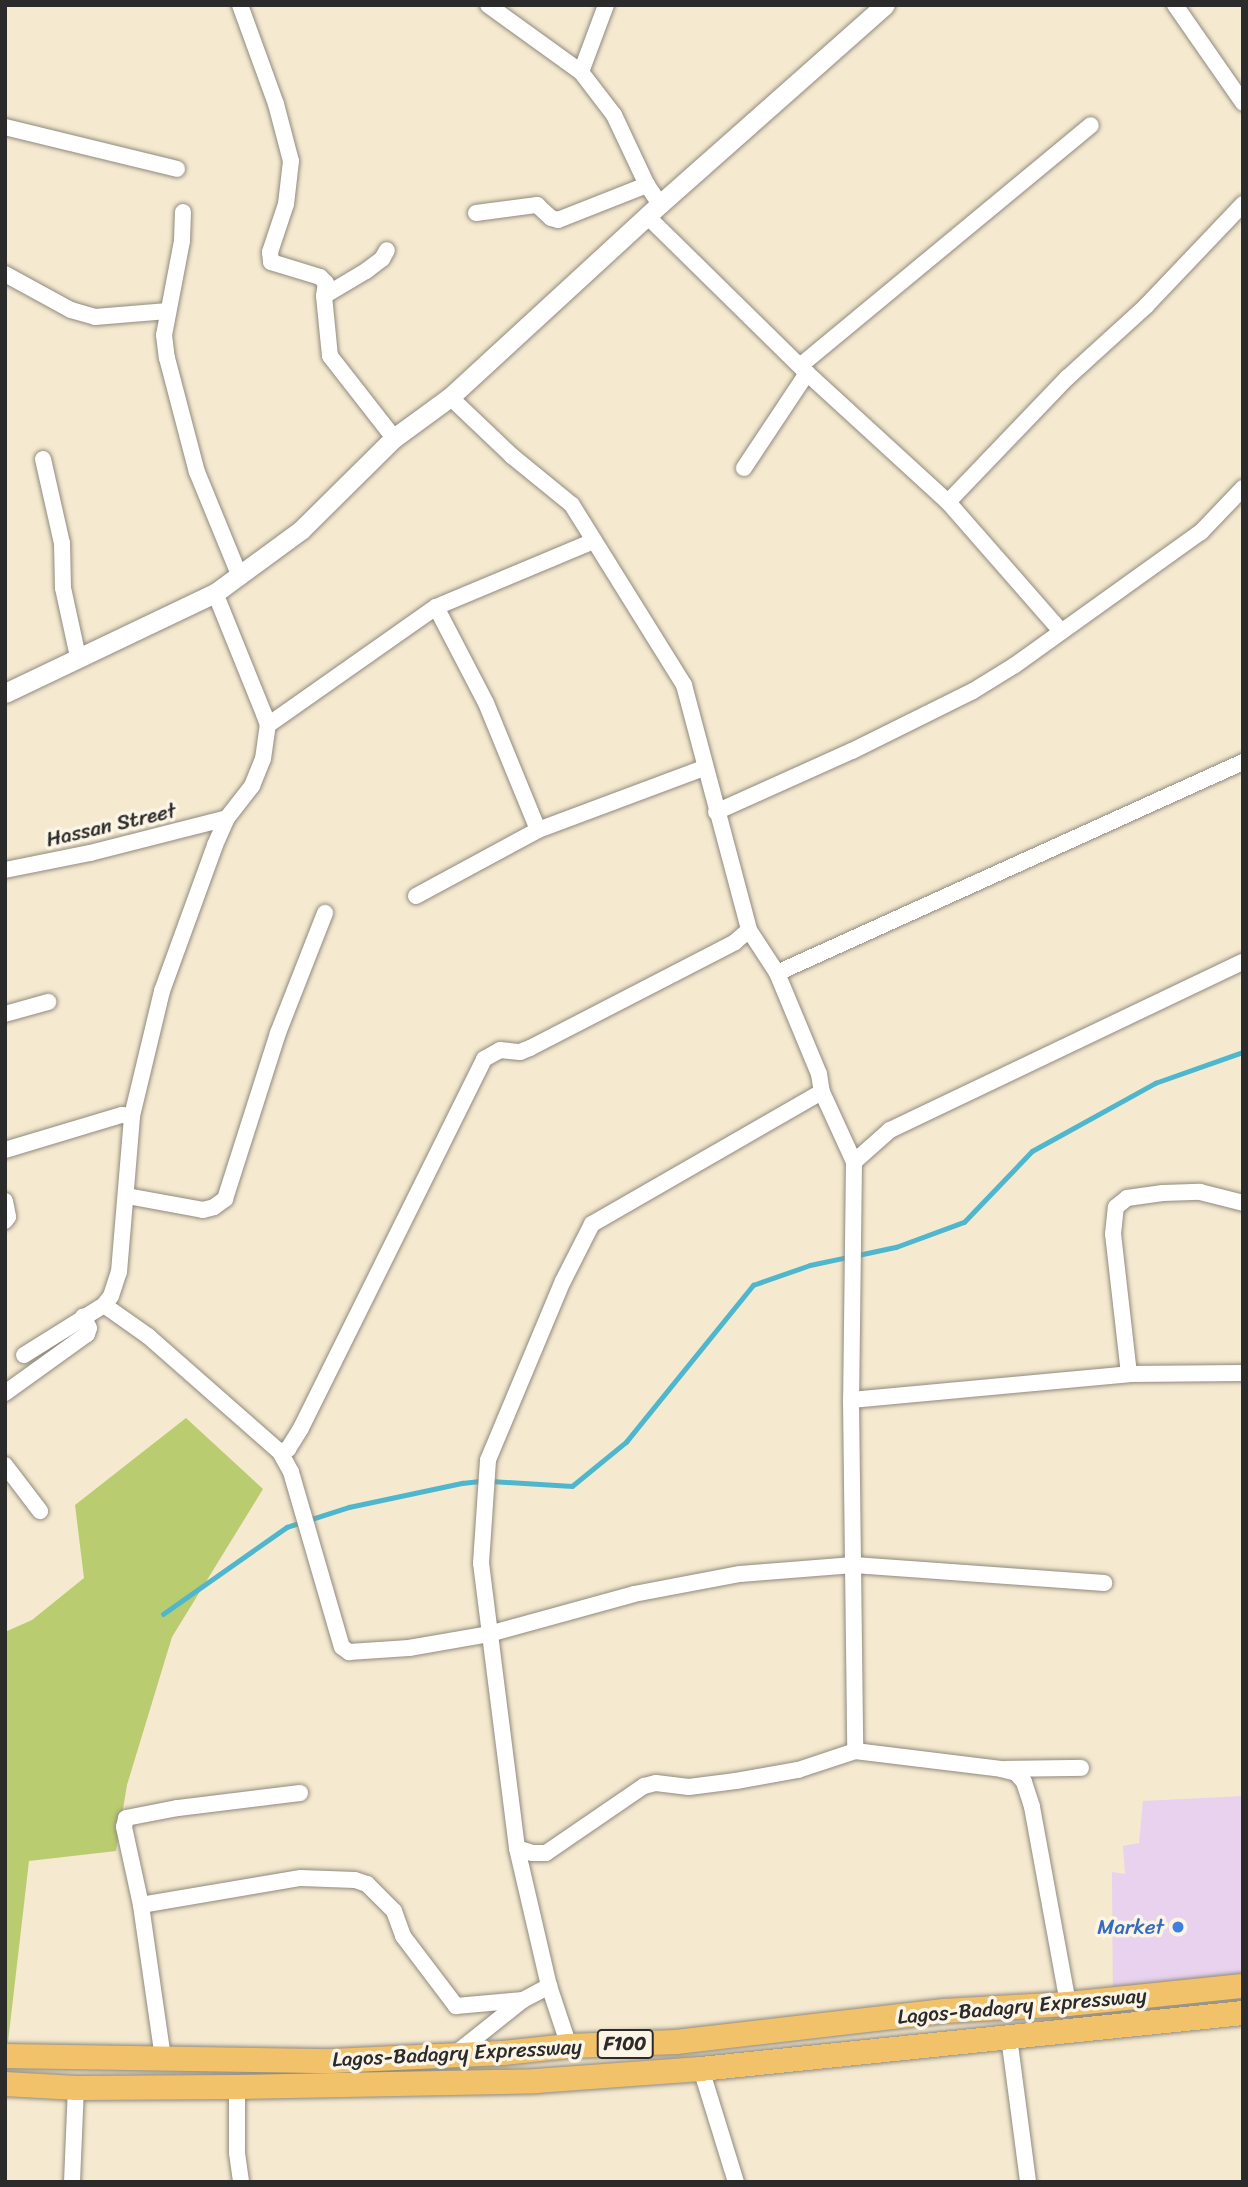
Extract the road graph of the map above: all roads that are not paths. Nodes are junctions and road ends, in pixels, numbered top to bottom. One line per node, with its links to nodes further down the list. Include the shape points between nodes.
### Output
1 (240, 5): 18 (street, via 291,161 286,204 269,257 274,265 320,277 326,283)
2 (488, 5): 6 (street)
3 (606, 5): 6 (street)
4 (885, 5): 13 (street)
5 (1175, 5): 7 (street)
6 (581, 72): 11 (street, via 614,115)
7 (1243, 103)
8 (1091, 125): 20 (street)
9 (5, 127): 10 (street)
10 (177, 170)
11 (647, 186): 13 (street); 15 (street, via 558,220 537,205)
12 (1243, 204): 26 (street)
13 (654, 211): 20 (street); 21 (street)
14 (183, 212): 19 (street)
15 (476, 213)
16 (387, 250): 18 (street, via 366,271)
17 (5, 274): 19 (street, via 71,310 95,317)
18 (324, 296): 22 (street, via 330,355)
19 (168, 311): 28 (street, via 167,359 194,460)
20 (804, 369): 24 (street); 26 (street)
21 (450, 397): 22 (street); 27 (street, via 572,505)
22 (394, 438): 28 (street, via 302,530)
23 (43, 459): 32 (street, via 62,543 64,588)
24 (744, 468)
25 (1243, 488): 31 (street, via 1201,533)
26 (948, 502): 31 (street)
27 (594, 541): 30 (street); 36 (street, via 684,685)
28 (240, 577): 29 (street)
29 (215, 593): 32 (street); 34 (street)
30 (436, 607): 34 (street); 39 (street, via 486,703)
31 (1061, 631): 37 (street, via 973,691)
32 (78, 657): 33 (street)
33 (5, 693)
34 (268, 725): 38 (street, via 258,773)
35 (1243, 762): 45 (street)
36 (704, 768): 37 (street); 39 (street)
37 (716, 812): 43 (street)
38 (227, 818): 40 (street, Hassan Street); 49 (street, via 162,992)
39 (538, 830): 41 (street)
40 (5, 870)
41 (416, 896)
42 (326, 913): 52 (street, via 278,1032 225,1199 203,1210)
43 (749, 930): 45 (street); 63 (street, via 736,942 530,1048 500,1050 484,1059 301,1428 288,1449)
44 (1243, 962): 51 (street, via 890,1130)
45 (777, 973): 48 (street, via 819,1074)
46 (48, 1002): 47 (street)
47 (5, 1014)
48 (822, 1092): 51 (street); 68 (street, via 592,1224 563,1281 488,1460 481,1563)
49 (132, 1116): 50 (street, via 122,1115); 52 (street)
50 (5, 1150)
51 (853, 1162): 62 (street)
52 (127, 1196): 56 (street, via 119,1272)
53 (5, 1201): 55 (street)
54 (1243, 1203): 60 (street, via 1200,1192 1163,1193 1127,1198 1116,1207 1113,1234)
55 (5, 1221)
56 (104, 1305): 57 (street); 63 (street, via 148,1336)
57 (83, 1316): 58 (street); 61 (street, via 87,1334)
58 (24, 1355)
59 (1243, 1373): 60 (street)
60 (1129, 1374): 62 (street)
61 (5, 1393)
62 (852, 1400): 66 (street)
63 (280, 1452): 68 (street, via 291,1472 340,1639 348,1652 409,1648)
64 (5, 1465): 65 (street)
65 (40, 1511)
66 (854, 1565): 67 (street); 68 (street, via 740,1574 634,1594); 69 (street)
67 (1104, 1583)
68 (489, 1634): 73 (street)
69 (855, 1751): 71 (street); 73 (street, via 798,1770 748,1779 690,1787 649,1784 546,1853)
70 (1081, 1768): 71 (street)
71 (1000, 1769): 78 (street, via 1016,1773 1024,1782 1032,1807)
72 (300, 1793): 74 (street, via 126,1818)
73 (517, 1848): 75 (street)
74 (141, 1905): 77 (street, via 301,1878 355,1880 367,1885 394,1911 403,1936 456,2006); 86 (street)
75 (549, 1986): 77 (street); 83 (street)
76 (1243, 1986): 78 (highway, Lagos-Badagry Expressway / F100)
77 (523, 2000): 85 (street)
78 (1068, 2004): 79 (highway, Lagos-Badagry Expressway / F100)
79 (944, 2011): 82 (highway); 83 (highway, Lagos-Badagry Expressway / F100, via 676,2042)
80 (1243, 2013): 81 (highway, Lagos-Badagry Expressway / F100)
81 (1009, 2037): 82 (highway, Lagos-Badagry Expressway / F100); 94 (street)
82 (954, 2043): 87 (highway, Lagos-Badagry Expressway / F100)
83 (569, 2046): 85 (highway, Lagos-Badagry Expressway / F100)
84 (5, 2056): 86 (highway, Lagos-Badagry Expressway / F100)
85 (453, 2056): 86 (highway, Lagos-Badagry Expressway / F100, via 332,2061)
86 (163, 2058)
87 (701, 2068): 89 (highway, Lagos-Badagry Expressway / F100, via 536,2081); 93 (street)
88 (5, 2084): 90 (highway, Lagos-Badagry Expressway / F100)
89 (237, 2087): 90 (highway, Lagos-Badagry Expressway / F100); 92 (street)
90 (76, 2088): 91 (street)
91 (72, 2182)
92 (241, 2182)
93 (736, 2182)
94 (1028, 2182)

